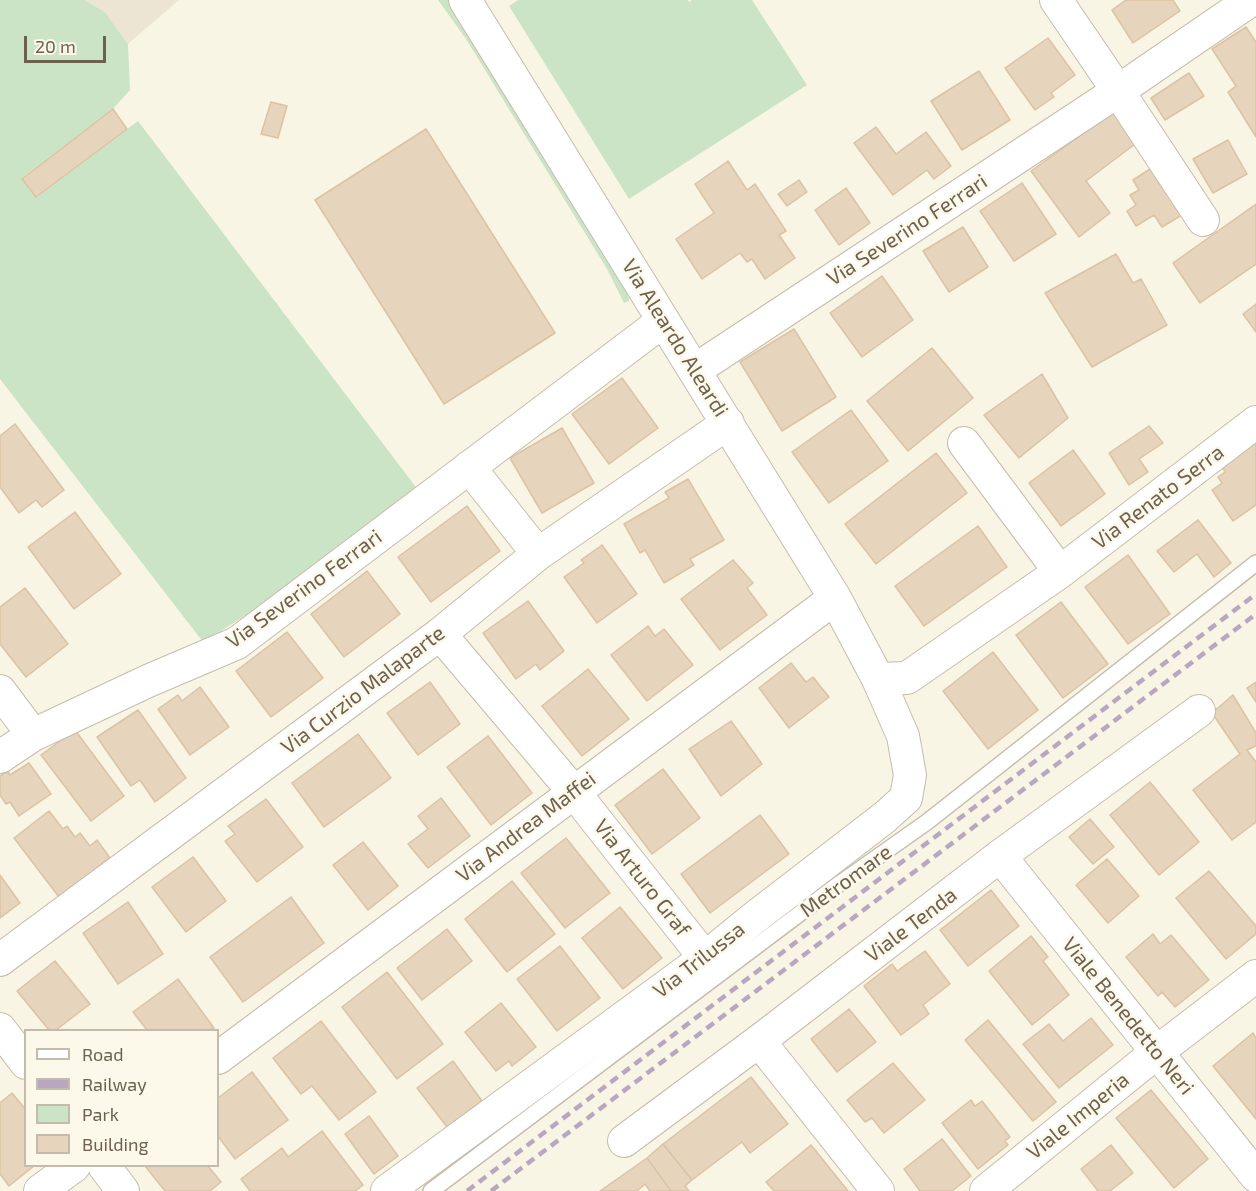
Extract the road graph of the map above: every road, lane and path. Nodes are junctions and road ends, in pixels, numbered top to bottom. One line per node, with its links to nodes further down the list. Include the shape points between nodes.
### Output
1 (465, 0): 6 (street, Via Aleardo Aleardi)
2 (1056, 0): 4 (street)
3 (1251, 0): 4 (street, Via Severino Ferrari)
4 (1119, 91): 5 (street); 7 (street, Via Severino Ferrari)
5 (1203, 220)
6 (663, 321): 7 (street, Via Aleardo Aleardi); 11 (street, Via Severino Ferrari)
7 (695, 370): 9 (street, Via Aleardo Aleardi)
8 (1256, 422): 14 (street, Via Renato Serra)
9 (728, 423): 12 (street, Via Curzio Malaparte); 15 (street, Via Aleardo Aleardi)
10 (964, 443): 14 (street)
11 (469, 466): 12 (street); 20 (street, Via Severino Ferrari, via 237,644)
12 (538, 554): 16 (street, Via Curzio Malaparte)
13 (1256, 563): 39 (lane, Metromare, via 927,822)
14 (1060, 572): 17 (street, Via Renato Serra, via 907,678)
15 (835, 598): 17 (street, Via Aleardo Aleardi); 22 (street, Via Andrea Maffei)
16 (440, 634): 22 (street, Via Arturo Graf); 25 (street, Via Curzio Malaparte)
17 (878, 679): 24 (street, Via Trilussa, via 908,757 906,798)
18 (0, 691): 20 (street)
19 (1199, 711): 23 (street, Viale Tenda)
20 (33, 735): 21 (street, Via Severino Ferrari)
21 (0, 757)
22 (573, 791): 24 (street, Via Arturo Graf); 30 (street, Via Andrea Maffei)
23 (1000, 856): 28 (street, Viale Tenda); 29 (street, Viale Benedetto Neri)
24 (705, 958): 38 (street, Via Trilussa)
25 (0, 960)
26 (1256, 976): 29 (street, Viale Imperia)
27 (0, 1029): 31 (street)
28 (759, 1041): 32 (street, Viale Tenda); 40 (street)
29 (1157, 1052): 35 (street, Viale Benedetto Neri); 41 (street, Viale Imperia)
30 (219, 1057)
31 (24, 1060)
32 (624, 1141)
33 (73, 1167): 36 (street)
34 (105, 1167): 37 (street)
35 (1256, 1176)
36 (40, 1191)
37 (123, 1191)
38 (387, 1191)
39 (431, 1191)
40 (878, 1191)
41 (986, 1191)

